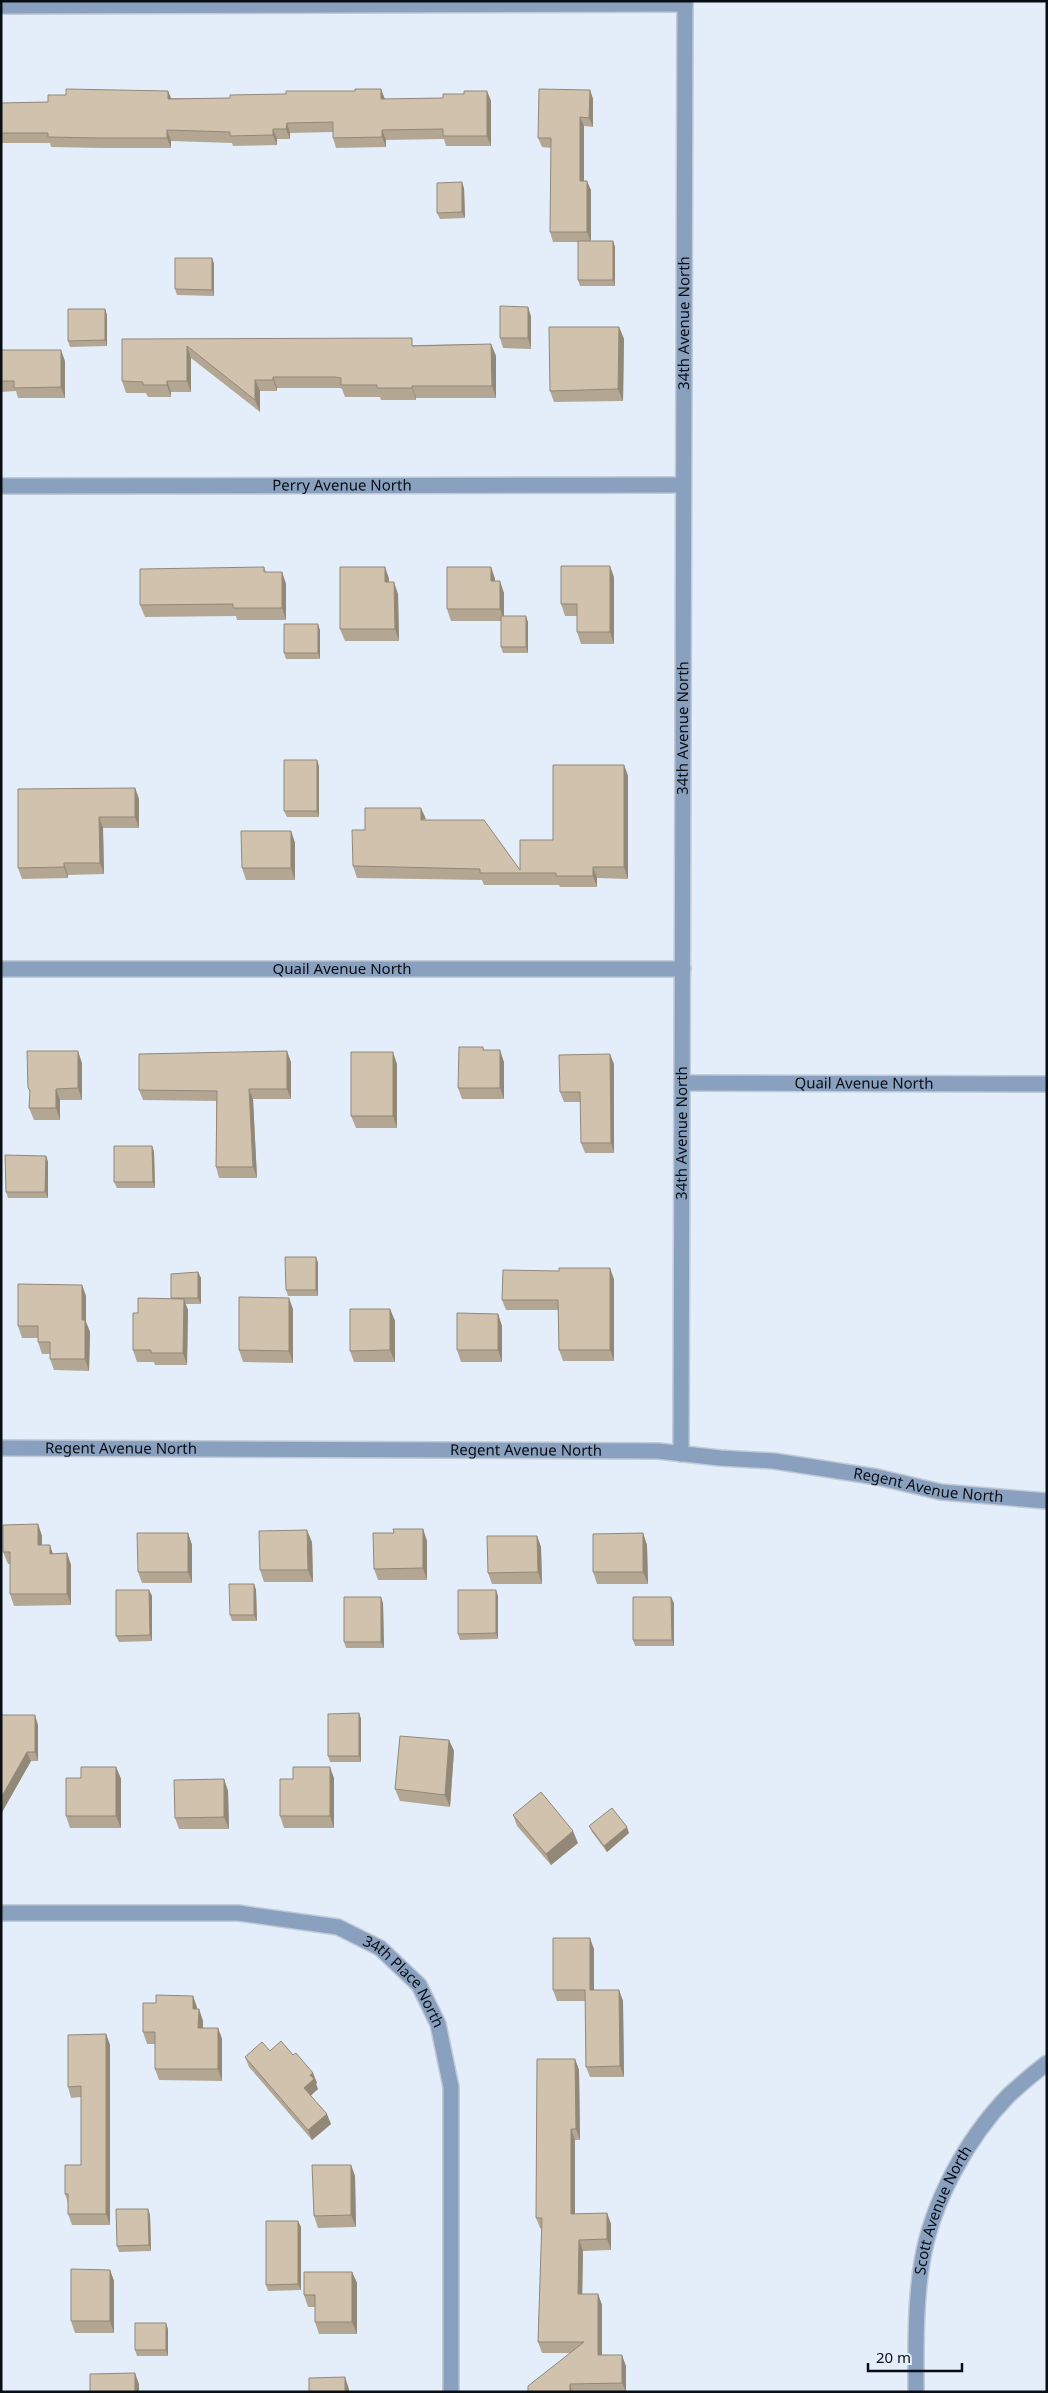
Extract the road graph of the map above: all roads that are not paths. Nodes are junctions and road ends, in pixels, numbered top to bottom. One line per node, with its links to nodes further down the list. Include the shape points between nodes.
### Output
1 (685, 2): 2 (street); 3 (street, 34th Avenue North)
2 (1, 6)
3 (683, 485): 4 (street, Perry Avenue North); 6 (street, 34th Avenue North)
4 (1, 486)
5 (1, 969): 6 (street, Quail Avenue North)
6 (683, 969): 7 (street, 34th Avenue North)
7 (683, 1083): 8 (street, Quail Avenue North); 10 (street, 34th Avenue North)
8 (1047, 1084)
9 (1, 1448): 10 (street, Regent Avenue North, via 648,1451)
10 (681, 1454): 11 (street, Regent Avenue North, via 774,1460 877,1477 941,1492)
11 (1047, 1501)
12 (1, 1913): 14 (street, 34th Place North, via 238,1913 338,1926 380,1948 419,1985 438,2024 451,2087)
13 (1047, 2063): 15 (street, Scott Avenue North, via 1009,2096 970,2144 940,2200 922,2261 916,2323)
14 (451, 2392)
15 (916, 2392)

